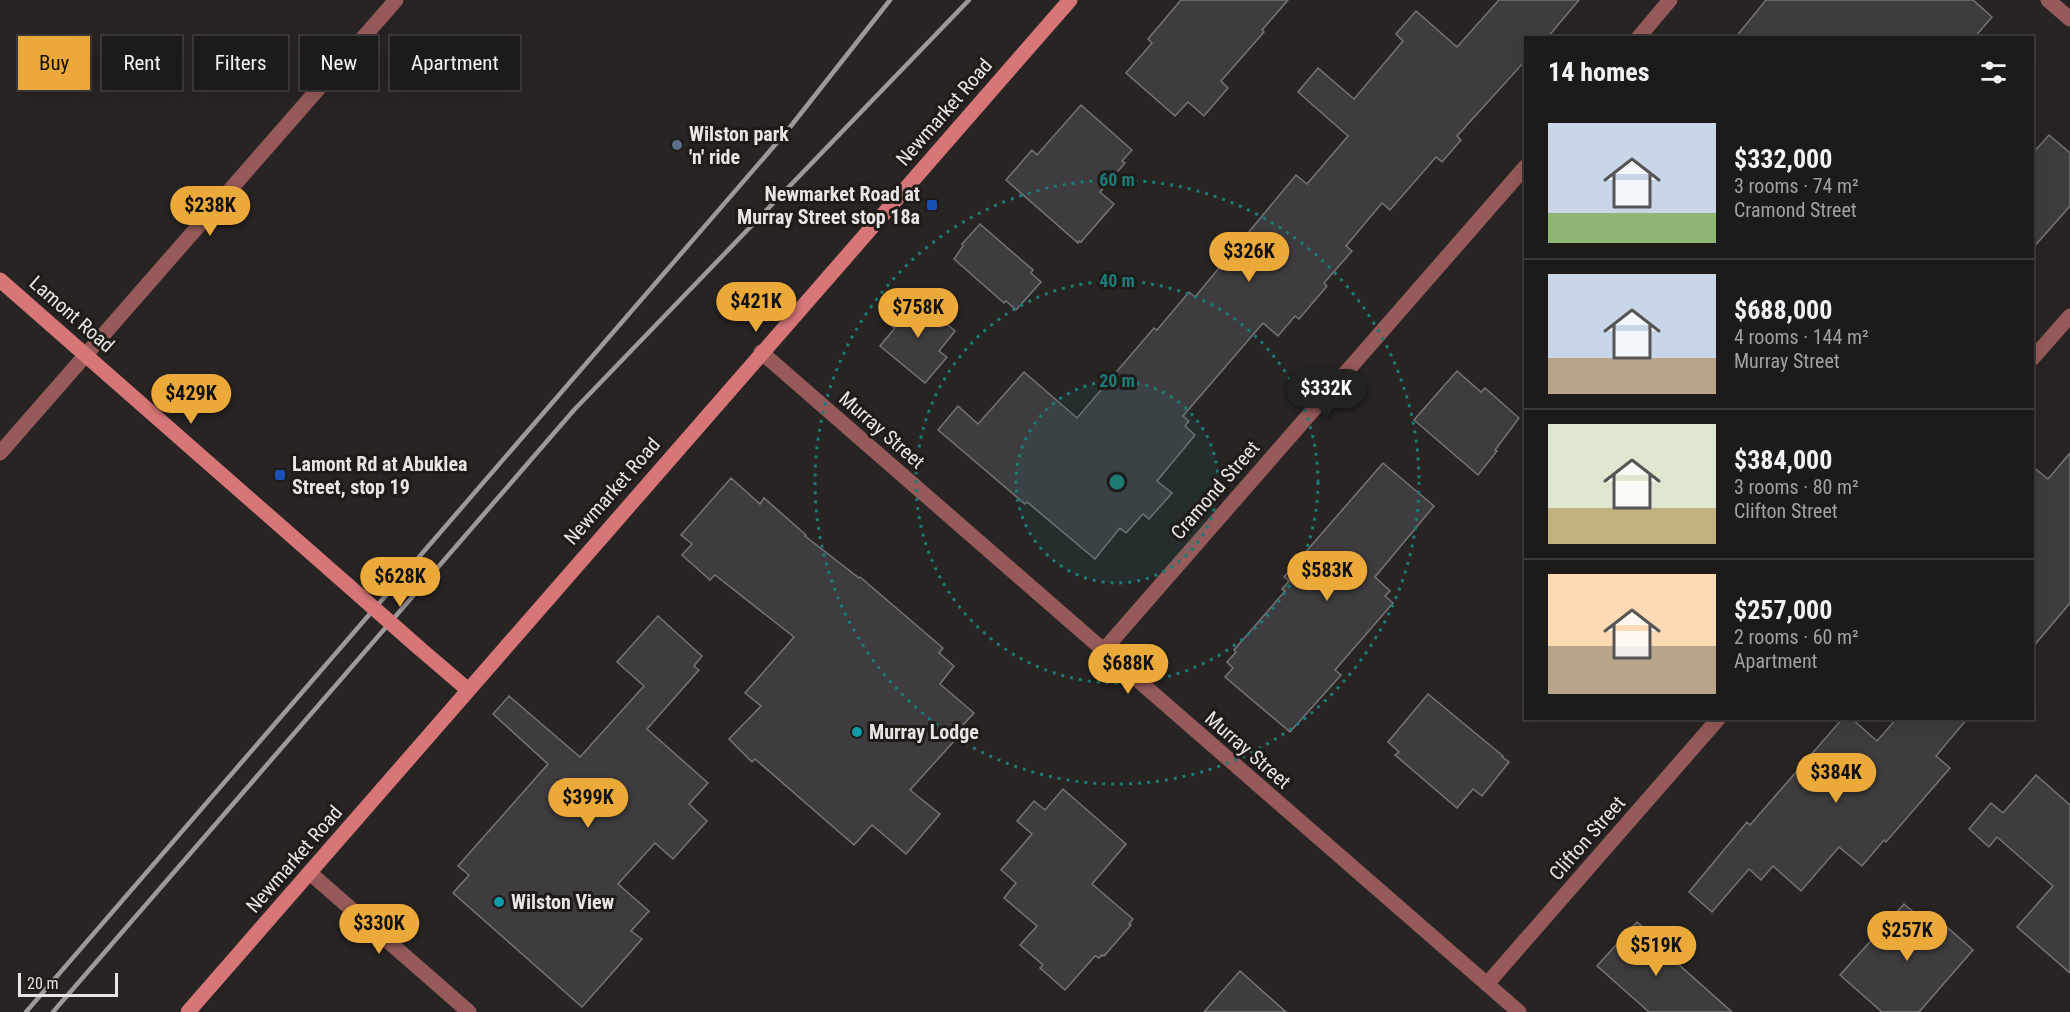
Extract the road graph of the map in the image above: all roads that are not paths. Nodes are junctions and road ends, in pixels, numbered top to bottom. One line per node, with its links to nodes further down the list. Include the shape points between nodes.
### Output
1 (396, 0): 11 (street)
2 (1070, 0): 10 (main road, Newmarket Road)
3 (1670, 0): 6 (street)
4 (2048, 0): 5 (street)
5 (2070, 19)
6 (1640, 36)
7 (1524, 168): 14 (street, Cramond Street)
8 (0, 280): 11 (main road, Lamont Road)
9 (2070, 316): 12 (street)
10 (761, 352): 14 (street, Murray Street); 15 (main road, Newmarket Road)
11 (86, 354): 13 (street); 15 (main road, Lamont Road, bridge)
12 (2034, 357)
13 (0, 453)
14 (1102, 651): 18 (street, Murray Street)
15 (467, 689): 17 (main road, Newmarket Road)
16 (1717, 720): 18 (street, Clifton Street)
17 (310, 873): 19 (main road, Newmarket Road); 20 (street)
18 (1487, 984): 21 (street, Murray Street)
19 (188, 1012)
20 (470, 1012)
21 (1519, 1012)

